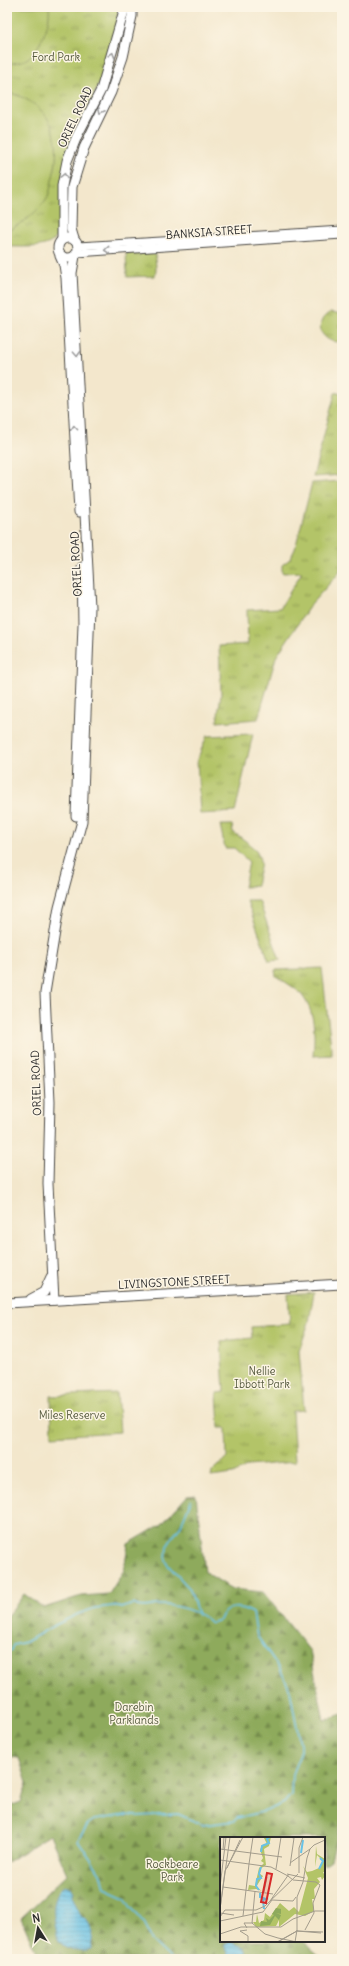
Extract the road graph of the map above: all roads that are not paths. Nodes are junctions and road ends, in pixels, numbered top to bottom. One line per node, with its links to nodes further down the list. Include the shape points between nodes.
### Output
1 (125, 7): 5 (main road, ORIEL ROAD, one-way to 1, via 62,186 68,161 77,136 101,90)
2 (132, 7): 7 (main road, ORIEL ROAD, one-way to 7, via 123,57 111,92 84,148 72,187 71,229)
3 (342, 230): 6 (street, BANKSIA STREET)
4 (342, 235): 6 (street, BANKSIA STREET)
5 (62, 239): 7 (main road, via 70,238); 8 (main road, via 57,249)
6 (138, 245): 7 (street, BANKSIA STREET)
7 (76, 249): 8 (main road, via 68,259); 9 (main road, ORIEL ROAD, one-way to 9, via 72,273)
8 (60, 256): 9 (main road, ORIEL ROAD, one-way to 8, via 66,278)
9 (86, 579): 10 (main road, ORIEL ROAD, via 77,802 68,868 45,993 50,1102 48,1184)
10 (52, 1273): 12 (main road, ORIEL ROAD); 13 (main road, via 42,1294)
11 (342, 1284): 12 (main road, LIVINGSTONE STREET)
12 (54, 1300): 13 (main road, LIVINGSTONE STREET)
13 (18, 1302): 14 (main road, LIVINGSTONE STREET)
14 (7, 1303)

